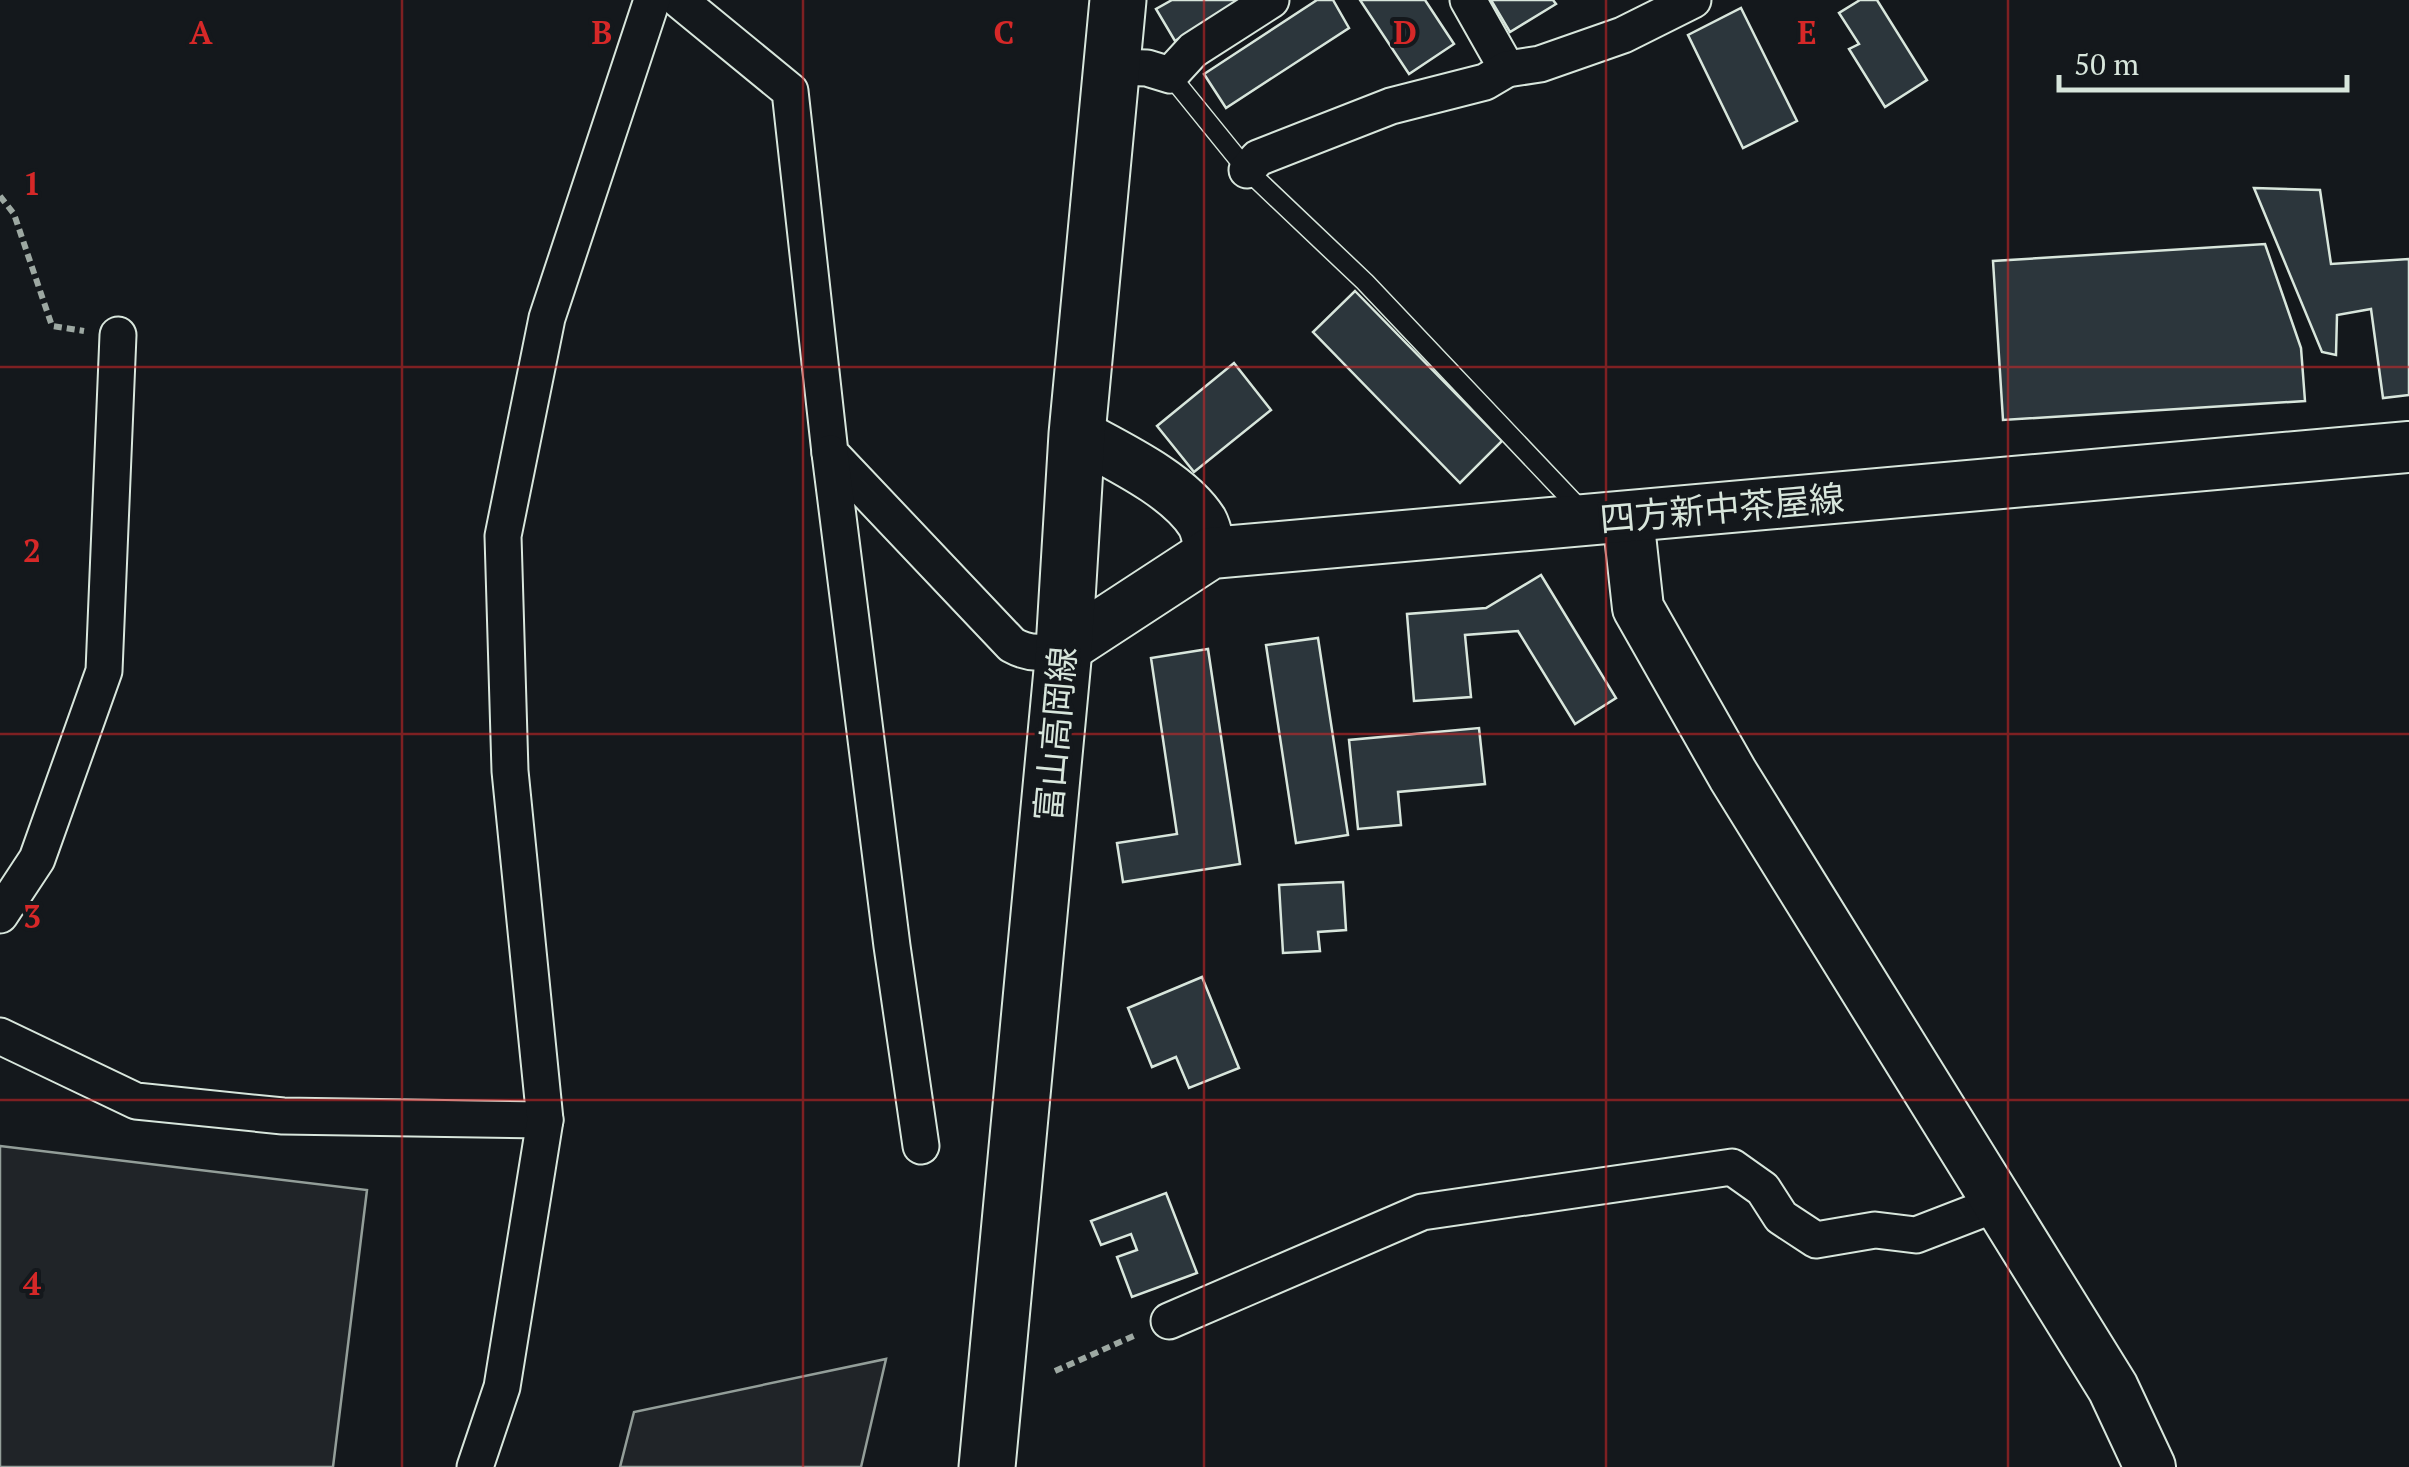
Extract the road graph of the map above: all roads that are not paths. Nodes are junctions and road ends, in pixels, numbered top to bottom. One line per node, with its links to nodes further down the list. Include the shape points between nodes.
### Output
1 (652, 0): 20 (street, via 547,318 503,536 510,771)
2 (679, 0): 14 (street, via 790,91)
3 (1118, 0): 7 (main road, 富山高岡線)
4 (1271, 0): 9 (street, via 1193,50)
5 (1468, 0): 8 (street)
6 (1693, 0): 8 (street, via 1623,35)
7 (1112, 67): 9 (street); 12 (main road, 富山高岡線)
8 (1507, 69): 10 (street, via 1485,82 1391,106 1258,158)
9 (1170, 75): 10 (lane)
10 (1248, 170): 15 (lane)
11 (118, 335): 18 (street, via 104,672 37,860)
12 (1077, 434): 16 (main road, via 1190,507); 17 (main road, 富山高岡線)
13 (2409, 447): 15 (main road, 四方新中茶屋線)
14 (830, 454): 17 (street, via 1012,646 1025,652); 21 (street)
15 (1610, 518): 16 (main road, 四方新中茶屋線); 22 (main road, via 1638,608 1733,775)
16 (1211, 552): 17 (main road, 四方新中茶屋線)
17 (1064, 649): 25 (main road, 富山高岡線)
18 (0, 915)
19 (0, 1036): 20 (street, via 136,1101 284,1116)
20 (544, 1120): 24 (street, via 502,1387)
21 (921, 1146)
22 (1999, 1203): 23 (street, via 1916,1235 1875,1230 1816,1240 1781,1217 1763,1188 1732,1167 1422,1212); 26 (main road, via 2114,1388)
23 (1169, 1321)
24 (475, 1467)
25 (987, 1467)
26 (2150, 1467)

